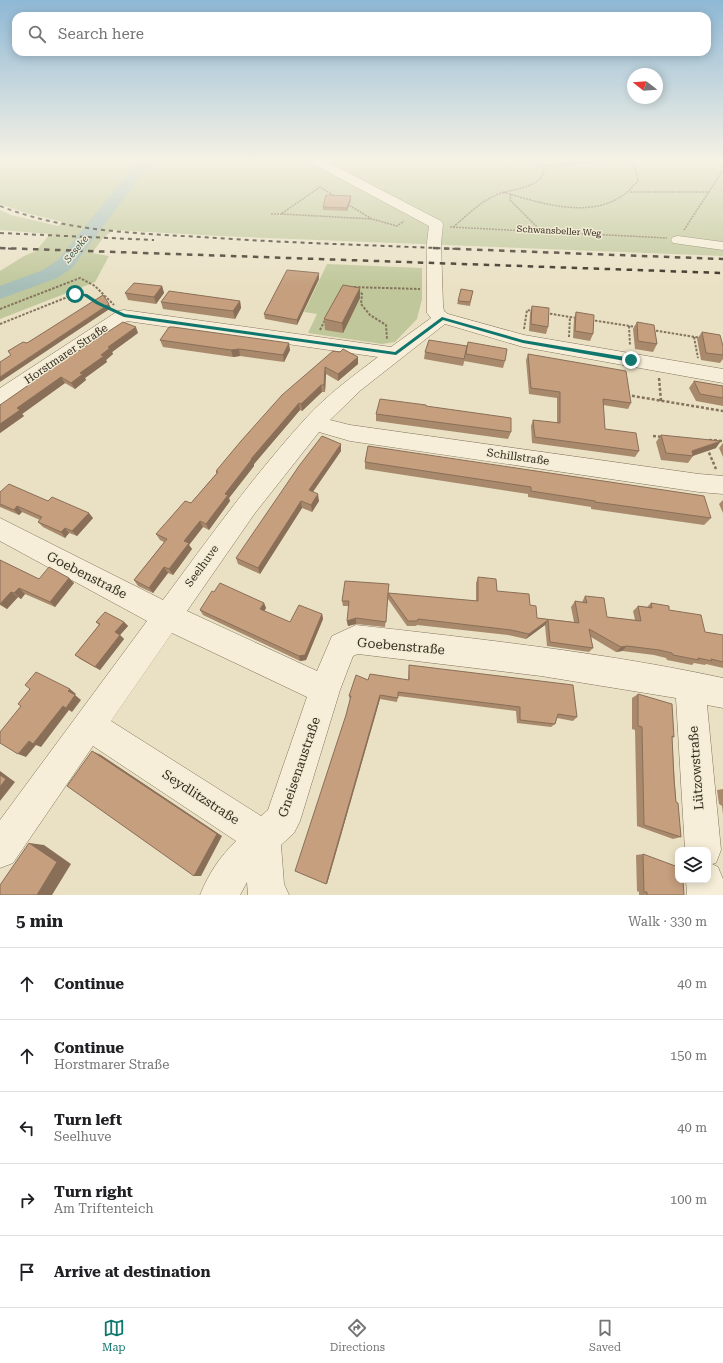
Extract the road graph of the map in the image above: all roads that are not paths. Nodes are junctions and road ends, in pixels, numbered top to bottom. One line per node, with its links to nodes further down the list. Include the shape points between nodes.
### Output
1 (395, 202): 4 (street, via 436,224 436,313)
2 (678, 240): 3 (street)
3 (723, 246)
4 (442, 318): 5 (street, Seelhuve); 6 (street, via 523,341)
5 (390, 353): 7 (street, Horstmarer Straße, via 124,315); 8 (street, Seelhuve)
6 (712, 374)
7 (0, 398)
8 (314, 423): 9 (street, Schillstraße, via 350,434 692,482); 11 (street, Seelhuve, via 246,506)
9 (723, 484)
10 (0, 529): 11 (street, Goebenstraße)
11 (166, 616): 13 (street, Goebenstraße); 15 (street, Seelhuve)
12 (690, 685): 13 (street, Goebenstraße, via 561,664 356,639 342,646); 14 (street, Goebenstraße); 17 (street, Lützowstraße)
13 (326, 690): 16 (street, Gneisenaustraße, via 282,821)
14 (723, 693)
15 (89, 725): 16 (street, Seydlitzstraße); 18 (street, Seelhuve)
16 (263, 838): 20 (street, Gneisenaustraße, via 233,870); 21 (street, via 266,893)
17 (703, 847)
18 (0, 850)
19 (705, 883): 22 (street)
20 (219, 895)
21 (270, 895)
22 (706, 895)

